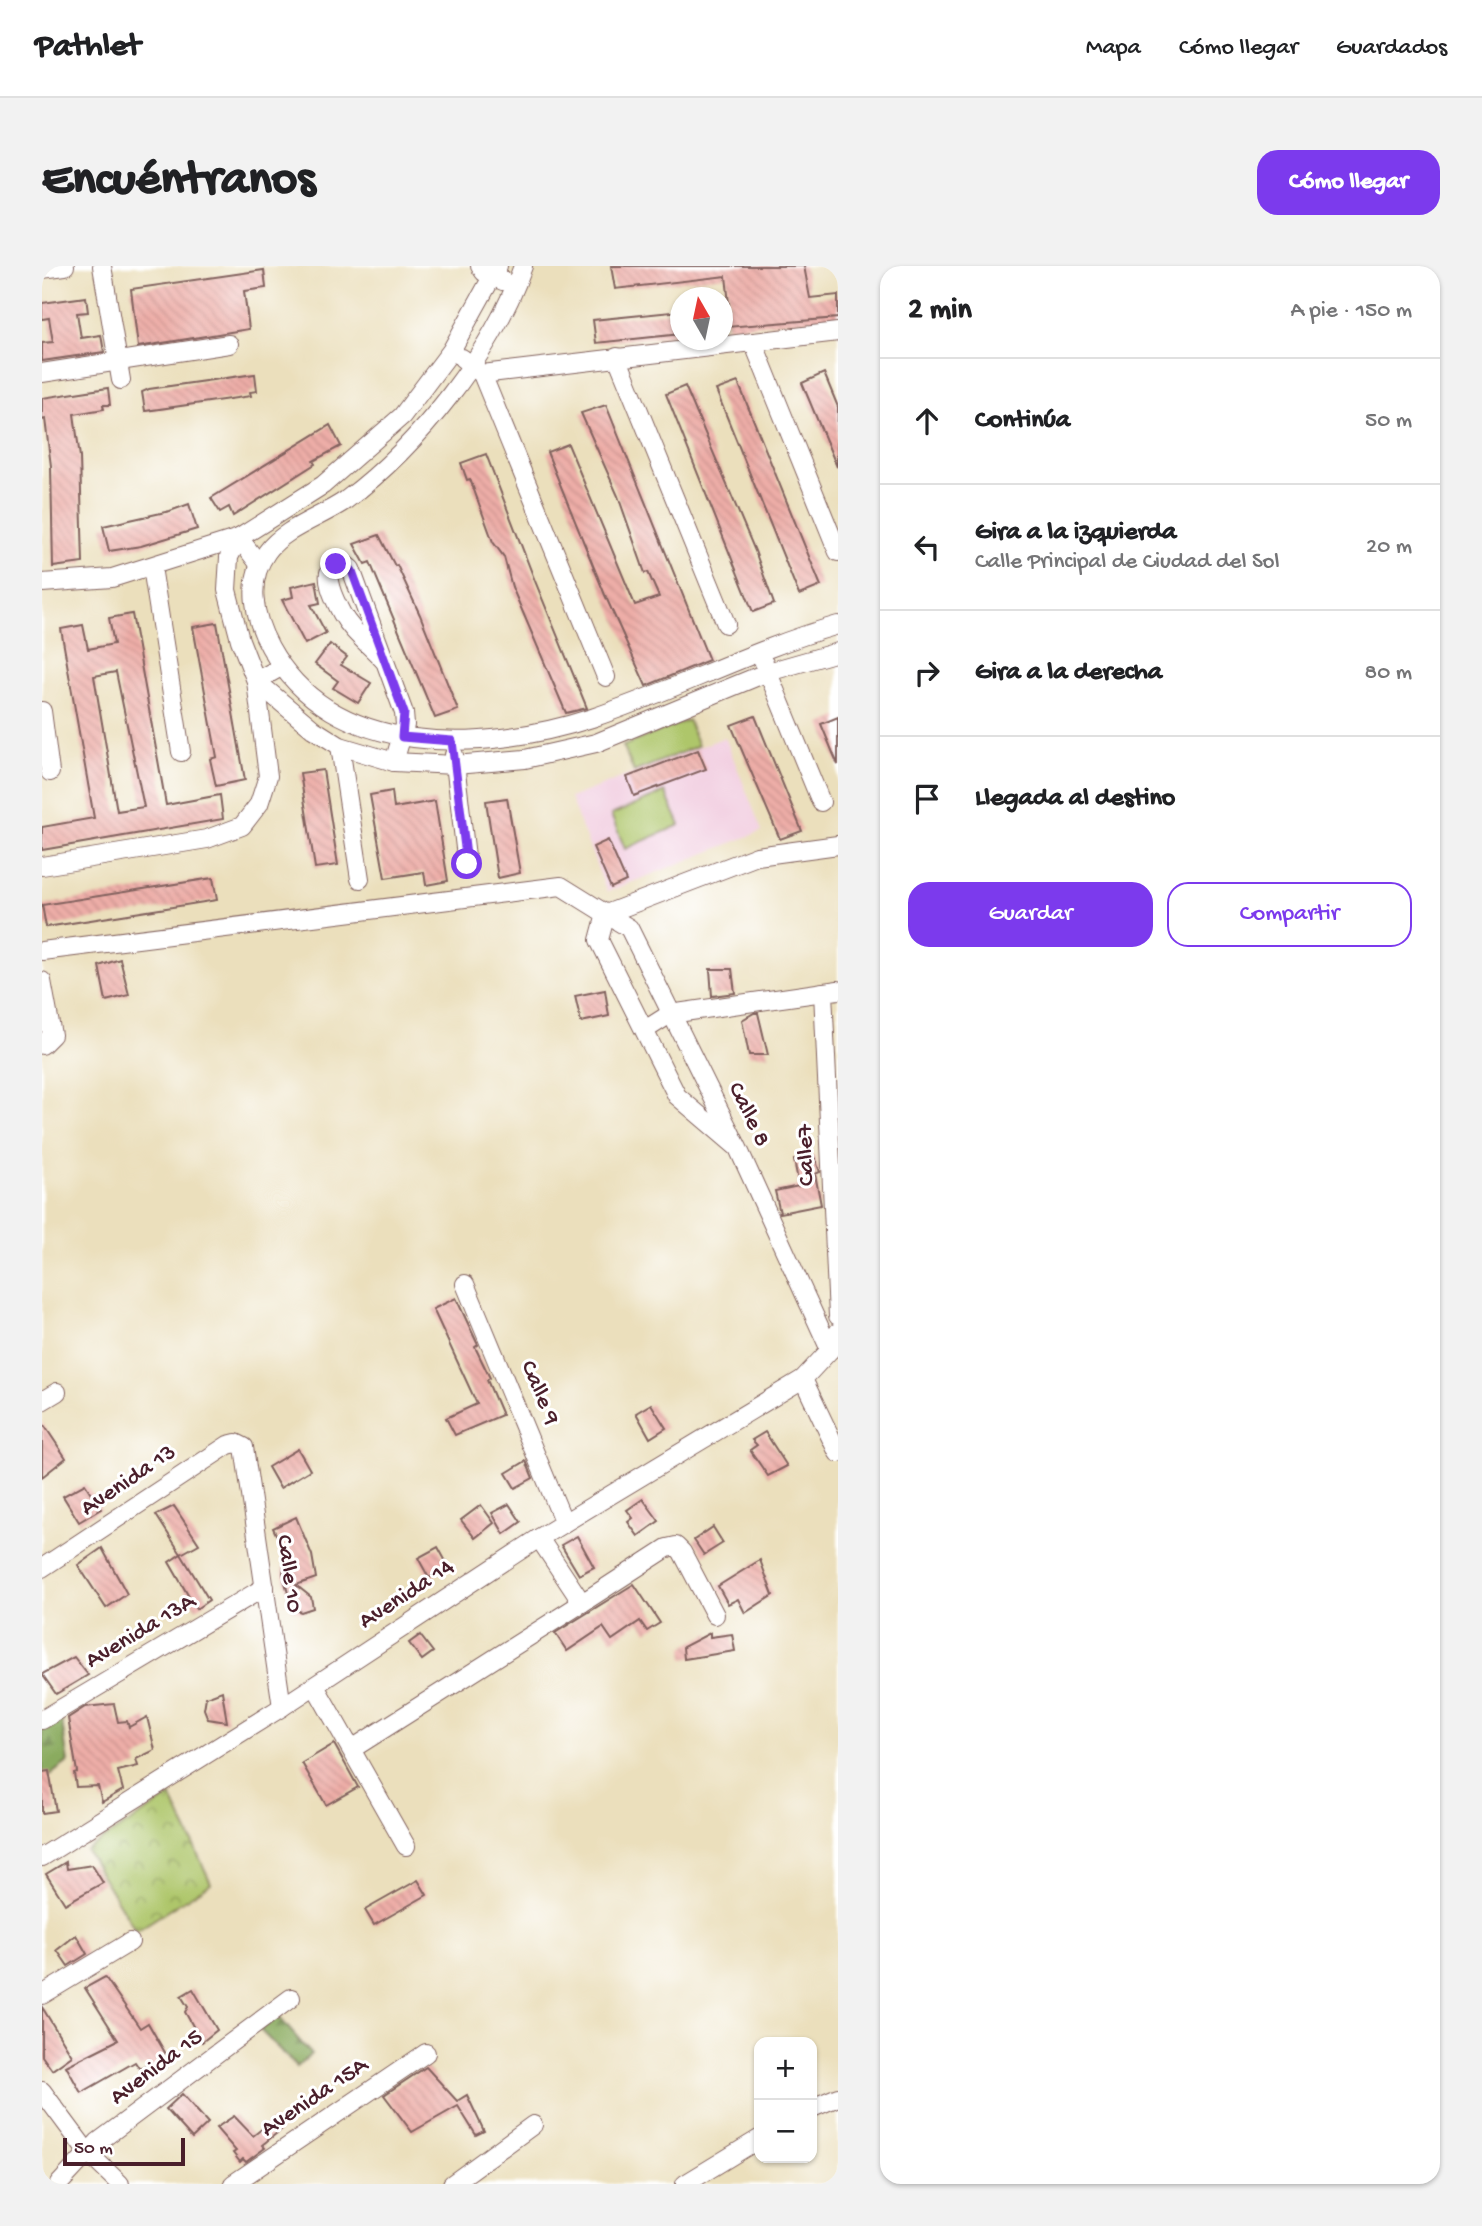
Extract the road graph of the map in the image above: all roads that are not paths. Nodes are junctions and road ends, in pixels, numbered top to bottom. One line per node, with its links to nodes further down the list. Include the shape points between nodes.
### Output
1 (65, 266): 5 (street)
2 (102, 266): 13 (street)
3 (480, 266): 6 (street)
4 (523, 266): 7 (street)
5 (42, 270)
6 (496, 272): 7 (street); 11 (street)
7 (516, 286): 14 (street)
8 (838, 332): 9 (street)
9 (753, 342): 12 (street); 20 (street)
10 (229, 344): 13 (street)
11 (451, 351): 14 (street); 17 (street)
12 (617, 357): 14 (street); 26 (street)
13 (118, 361): 15 (street); 16 (street)
14 (477, 369): 18 (street); 33 (street)
15 (42, 373)
16 (121, 380)
17 (382, 437): 18 (street); 19 (street, via 323,485)
18 (395, 455): 21 (street, via 344,501 269,549)
19 (239, 538): 21 (street); 22 (street); 34 (street, via 229,557 227,590)
20 (838, 552)
21 (260, 564): 31 (street, via 254,584 257,614)
22 (152, 567): 23 (street, via 112,578); 40 (street)
23 (42, 583)
24 (333, 593): 25 (street); 25 (street, via 329,570 345,564); 30 (street, via 354,632)
25 (363, 604): 30 (street)
26 (726, 624)
27 (838, 625): 28 (street)
28 (758, 651): 32 (street); 36 (street, via 591,718)
29 (838, 652): 32 (street)
30 (386, 663): 37 (street, via 404,713)
31 (281, 667): 34 (street); 37 (street, via 324,708 355,725)
32 (768, 672): 41 (street, via 596,743); 45 (street)
33 (606, 677)
34 (256, 681): 39 (street); 48 (street, via 268,776 260,804 242,826 207,839)
35 (42, 711): 44 (street)
36 (517, 736): 38 (street); 41 (street)
37 (402, 737): 38 (street); 42 (street)
38 (452, 741): 43 (street)
39 (340, 746): 42 (street); 49 (street)
40 (181, 752)
41 (525, 759): 43 (street)
42 (394, 762): 43 (street)
43 (454, 765): 47 (street)
44 (50, 772)
45 (821, 802)
46 (838, 845): 50 (street, via 757,856)
47 (467, 864)
48 (42, 866)
49 (360, 878)
50 (606, 914): 51 (street, Calle 8, via 561,886); 54 (street, Calle 8, via 629,928); 55 (street, via 599,940)
51 (42, 951)
52 (42, 981): 56 (street)
53 (830, 991): 54 (street); 59 (street, Calle7)
54 (670, 1014): 55 (street); 57 (street, Calle 8)
55 (645, 1030): 57 (street, via 677,1096)
56 (47, 1040)
57 (738, 1148): 61 (street, Calle 8)
58 (465, 1284): 65 (street, Calle 9)
59 (838, 1316)
60 (838, 1332): 61 (street)
61 (830, 1350): 62 (street)
62 (803, 1379): 64 (street); 65 (street, Avenida 14)
63 (244, 1447): 67 (street, Avenida 13, via 228,1444); 68 (street, Calle 10)
64 (838, 1453)
65 (564, 1523): 66 (street, Avenida 14)
66 (539, 1538): 69 (street); 71 (street, Avenida 14)
67 (42, 1568)
68 (265, 1587): 72 (street, Calle 10); 73 (street, Avenida 13A)
69 (582, 1602): 70 (street, via 676,1546); 74 (street)
70 (715, 1615)
71 (315, 1686): 72 (street, Avenida 14); 74 (street)
72 (282, 1707): 76 (street, Avenida 14)
73 (42, 1720)
74 (352, 1749): 75 (street)
75 (407, 1846)
76 (42, 1857)
77 (130, 1942): 78 (street)
78 (42, 1995)
79 (291, 1998): 86 (street, Avenida 15)
80 (426, 2053): 89 (street, Avenida 15A)
81 (42, 2091): 86 (street)
82 (838, 2097): 83 (street)
83 (817, 2106)
84 (533, 2125): 90 (street)
85 (754, 2142): 91 (street)
86 (88, 2153): 87 (street, Avenida 15); 88 (street)
87 (59, 2184)
88 (120, 2184)
89 (233, 2184)
90 (452, 2184)
91 (685, 2184)

